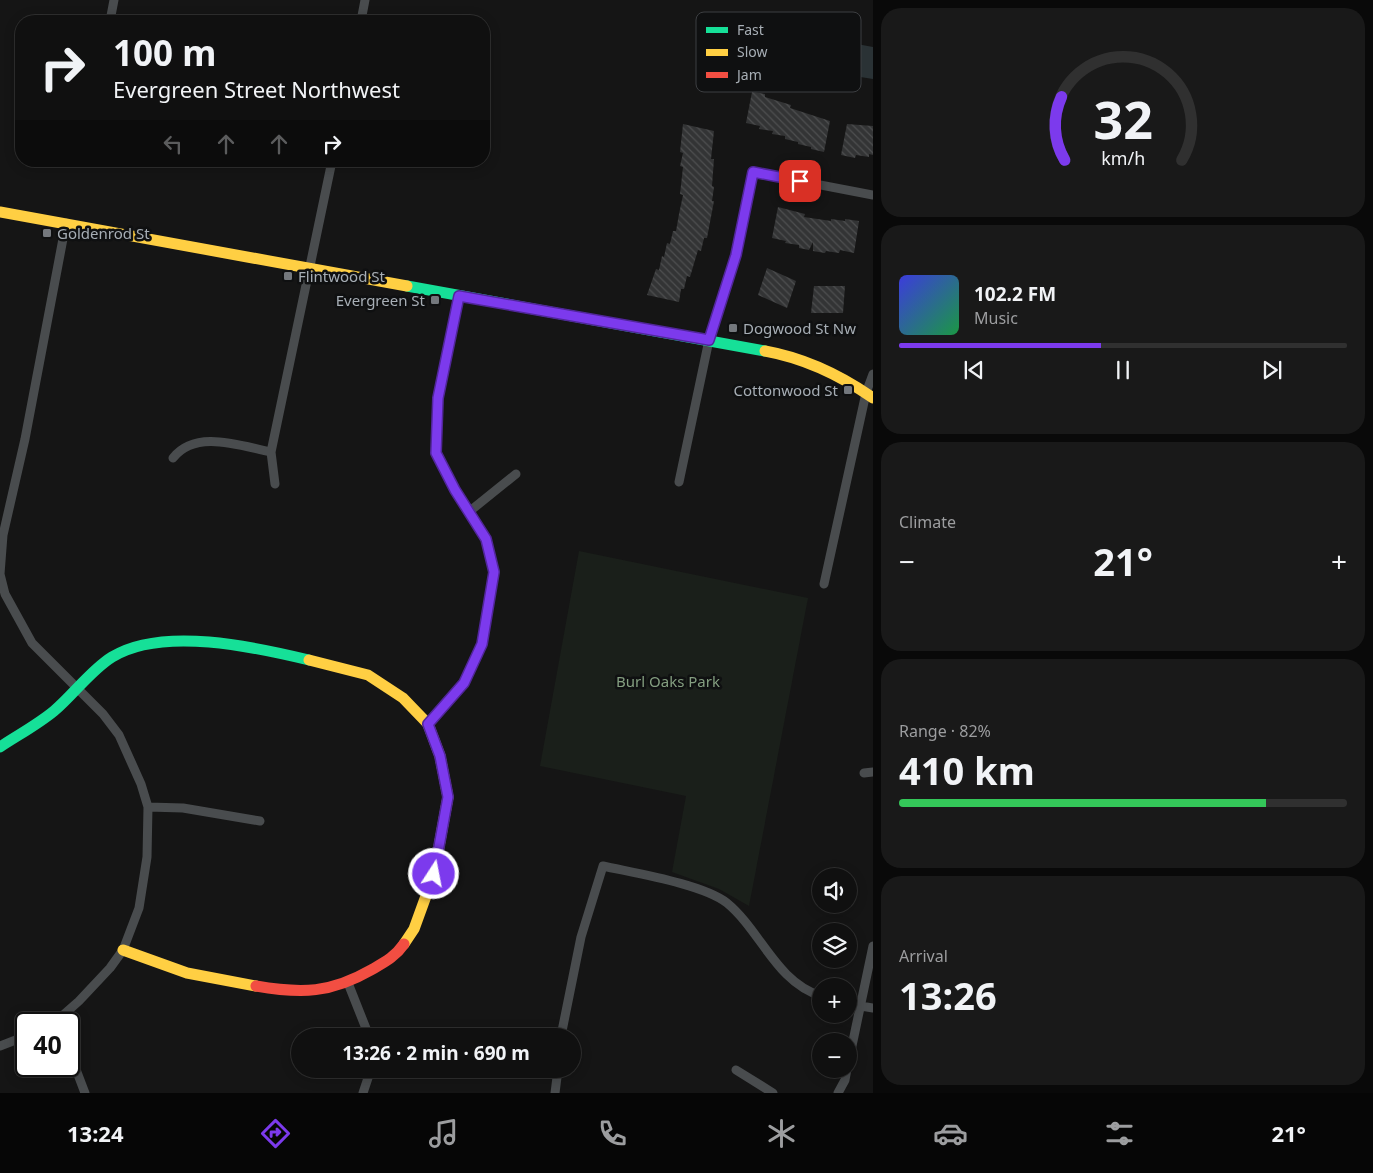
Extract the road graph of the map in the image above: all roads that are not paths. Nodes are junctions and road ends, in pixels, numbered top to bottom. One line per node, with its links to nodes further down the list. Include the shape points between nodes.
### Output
1 (114, 0): 3 (street)
2 (365, 0): 4 (street)
3 (111, 15)
4 (362, 15)
5 (331, 167): 9 (street)
6 (873, 195): 11 (street, via 753,172 736,255)
7 (0, 212): 8 (street)
8 (66, 223): 9 (street); 21 (street, via 4,535 0,574)
9 (310, 268): 10 (street); 14 (street)
10 (459, 296): 11 (street); 19 (street, via 438,398 436,453)
11 (709, 340): 13 (street, via 810,362); 17 (street)
12 (873, 374): 13 (street)
13 (869, 396): 20 (street)
14 (271, 452): 15 (street, via 202,441 188,444); 18 (street)
15 (173, 458)
16 (516, 474): 19 (street)
17 (679, 482)
18 (275, 484)
19 (470, 511): 23 (street, via 486,539 494,572 482,644 464,683)
20 (824, 584)
21 (2, 594): 22 (street, via 32,642)
22 (78, 688): 23 (street, via 112,657 141,645 170,640 208,642 284,654 368,675 403,698); 24 (street, via 53,712); 25 (street, via 119,735)
23 (428, 724): 29 (street, via 440,756 448,797 434,874 414,929 395,956)
24 (0, 747)
25 (148, 807): 26 (street, via 183,808); 28 (street, via 148,856 144,885)
26 (260, 821)
27 (873, 946): 31 (street)
28 (123, 950): 29 (street, via 187,973 270,988 312,991); 33 (street, via 110,968)
29 (348, 983): 34 (street)
30 (812, 993): 35 (street, via 788,975 769,955 749,924 726,902 678,883 603,866 581,937)
31 (859, 1006): 32 (street); 36 (street)
32 (873, 1008)
33 (66, 1012)
34 (366, 1028)
35 (564, 1028)
36 (854, 1033)
37 (15, 1040): 38 (street)
38 (0, 1046)
39 (736, 1070): 47 (street)
40 (79, 1077): 44 (street)
41 (368, 1078): 45 (street)
42 (557, 1078): 46 (street)
43 (845, 1078): 48 (street)
44 (85, 1093)
45 (364, 1093)
46 (555, 1093)
47 (773, 1093)
48 (838, 1093)

